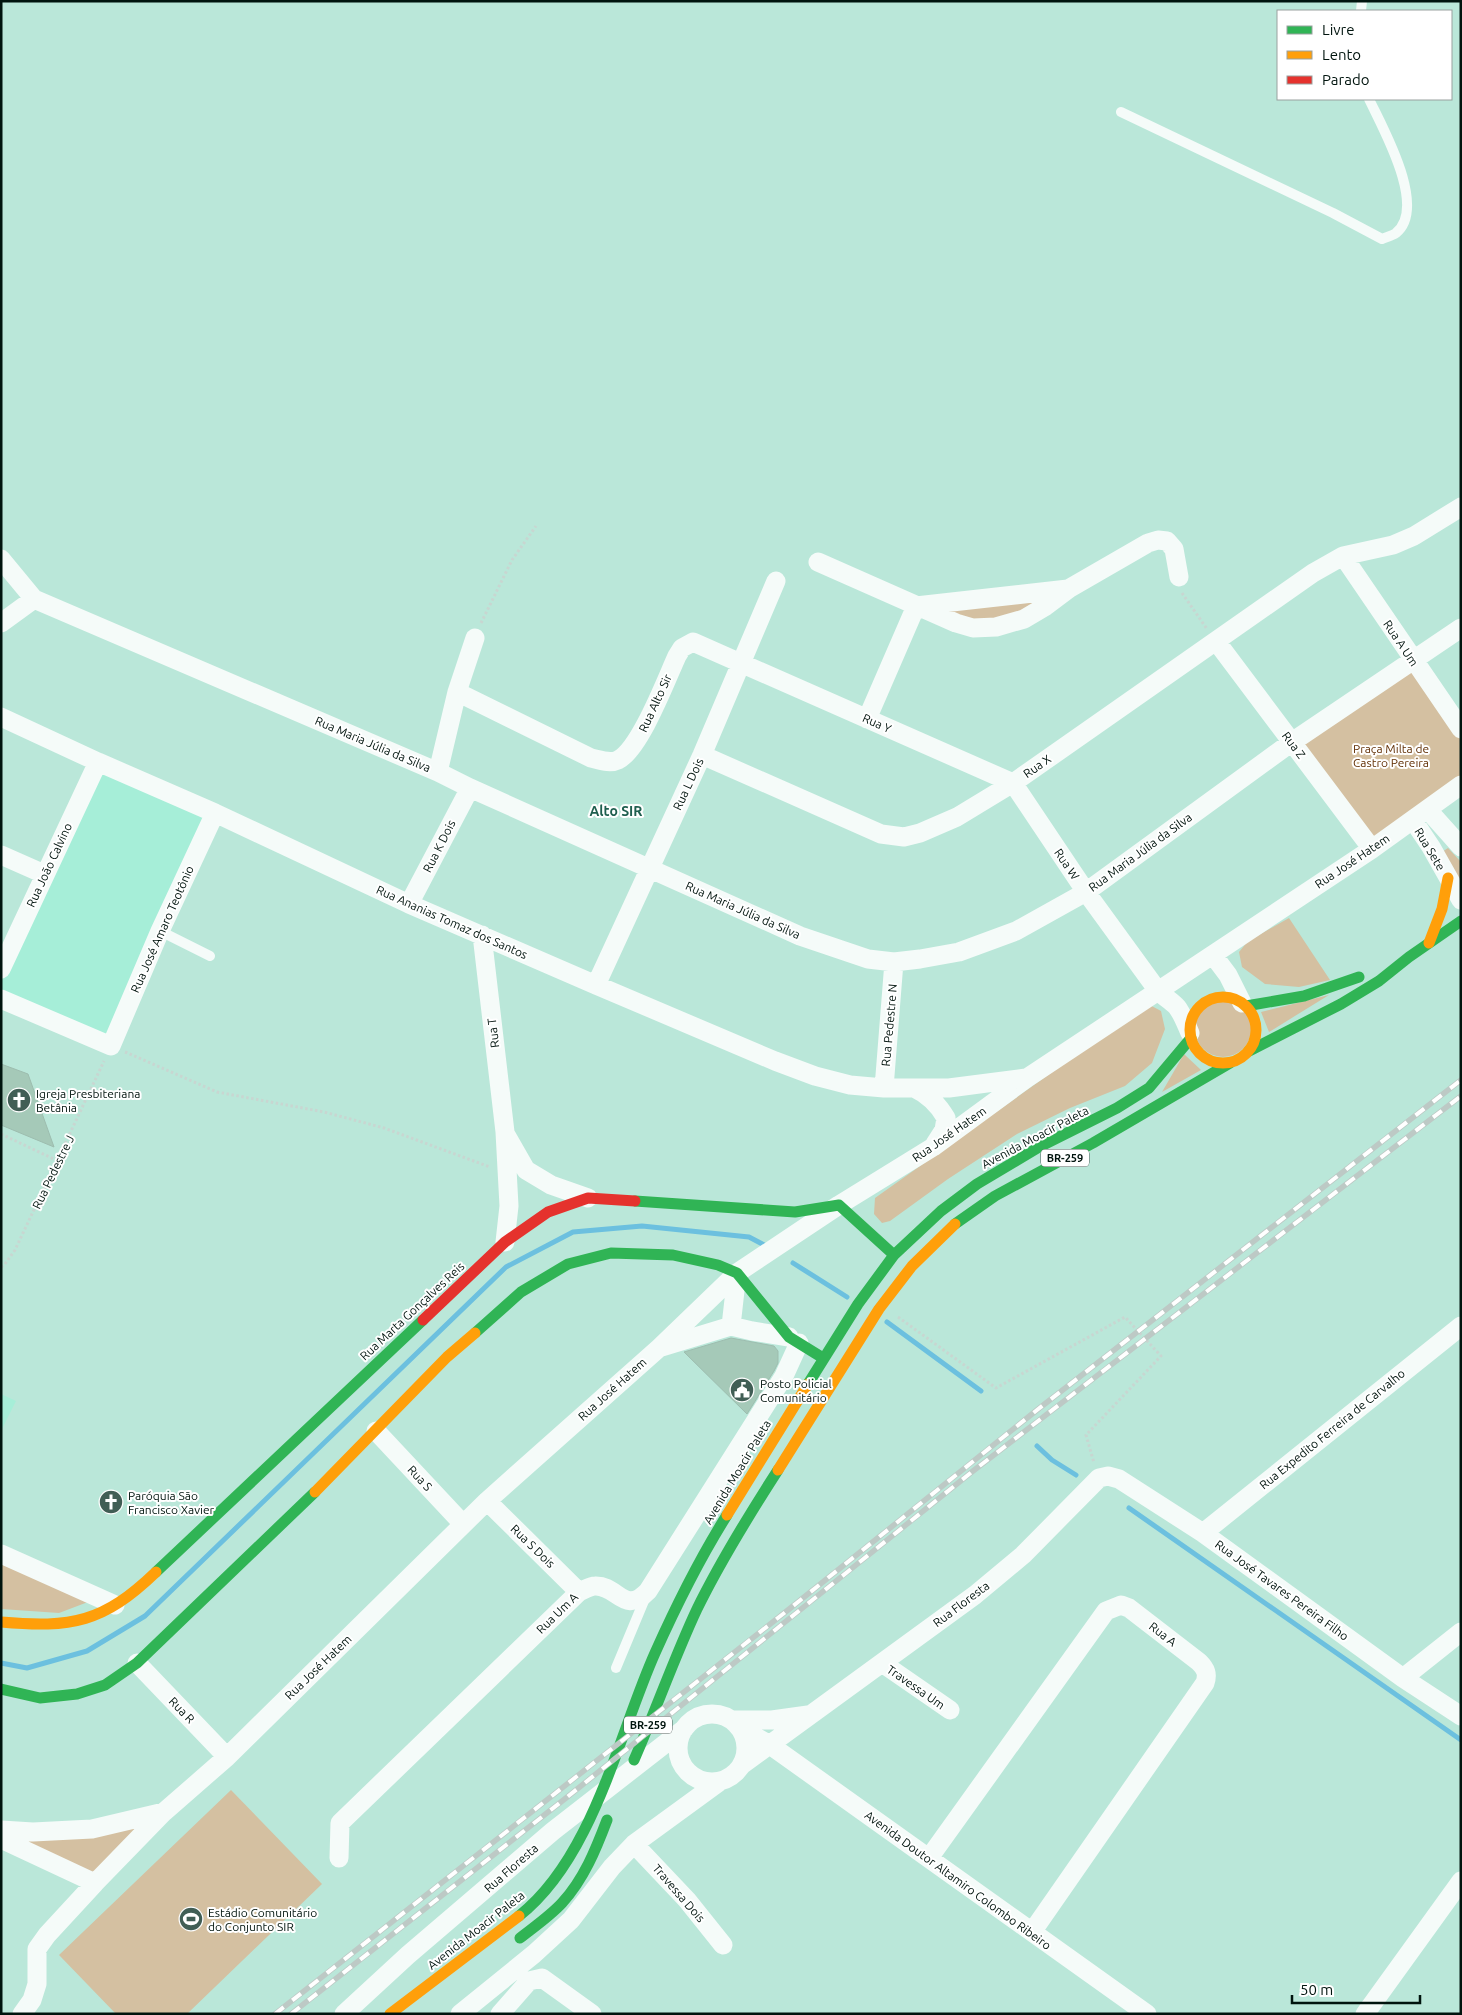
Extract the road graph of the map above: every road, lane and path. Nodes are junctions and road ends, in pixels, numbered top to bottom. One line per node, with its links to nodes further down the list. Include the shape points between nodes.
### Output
1 (1369, 100): 2 (lane, via 1406,187 1407,210 1403,223 1396,233 1382,239)
2 (1121, 112)
3 (1461, 507): 5 (street, Rua X, via 1393,545)
4 (536, 526): 15 (path, via 512,560)
5 (1343, 556): 16 (street, Rua X); 17 (street, Rua A Um)
6 (1, 559): 11 (street, Rua Maria Júlia da Silva)
7 (818, 562): 12 (street)
8 (776, 581): 18 (street, Rua L Dois)
9 (1181, 585): 10 (street, via 1174,549 1167,541 1158,540); 16 (path)
10 (1070, 588): 12 (street); 12 (street, via 1024,619 996,627 973,628 956,624)
11 (34, 599): 13 (street); 26 (street, Rua Maria Júlia da Silva)
12 (916, 606): 21 (street)
13 (1, 623)
14 (1461, 628): 17 (street, Rua Maria Júlia da Silva)
15 (475, 638): 19 (street)
16 (1216, 641): 23 (street, Rua Z); 27 (street, Rua X)
17 (1413, 660): 22 (street, Rua A Um); 23 (street, Rua Maria Júlia da Silva)
18 (741, 663): 19 (street, Rua Alto Sir, via 693,642 682,648 640,736 618,760 609,762 592,758); 21 (street, Rua Y); 24 (street, Rua L Dois)
19 (457, 692): 26 (street)
20 (1, 717): 25 (street, Rua Ananias Tomaz dos Santos)
21 (867, 719): 27 (street, Rua Y)
22 (1461, 729)
23 (1292, 742): 33 (street, Rua Z); 38 (street, Rua Maria Júlia da Silva)
24 (702, 755): 27 (street, Rua X, via 863,828 904,837 930,830 957,817); 35 (street, Rua L Dois)
25 (98, 762): 30 (street, Rua Ananias Tomaz dos Santos); 36 (street, Rua João Calvino)
26 (438, 772): 29 (street, Rua Maria Júlia da Silva)
27 (1012, 783): 38 (street, Rua W)
28 (1461, 785): 31 (street, Rua José Hatem)
29 (470, 788): 35 (street, Rua Maria Júlia da Silva); 40 (street, Rua K Dois)
30 (215, 813): 40 (street, Rua Ananias Tomaz dos Santos); 42 (street, Rua José Amaro Teotônio)
31 (1420, 815): 32 (street, Rua Sete); 33 (street, Rua José Hatem); 37 (street, Rua Sete, via 1431,847)
32 (1461, 847)
33 (1372, 849): 43 (street, Rua José Hatem)
34 (1, 855): 36 (street)
35 (649, 868): 49 (street, Rua Maria Júlia da Silva, via 800,936 868,959); 52 (street, Rua L Dois)
36 (44, 874): 50 (street, Rua João Calvino)
37 (1448, 878): 39 (street, Rua Sete); 45 (main road, via 1442,909)
38 (1086, 892): 49 (street, Rua Maria Júlia da Silva, via 1016,931 959,952); 53 (street, Rua W)
39 (1461, 900)
40 (409, 904): 44 (street, Rua Ananias Tomaz dos Santos)
41 (1461, 922): 45 (main road, Avenida Moacir Paleta / BR-259)
42 (160, 931): 47 (lane); 58 (street, Rua José Amaro Teotônio)
43 (1241, 934): 46 (street, Rua José Hatem); 51 (street, Rua José Hatem, via 1229,951)
44 (482, 935): 52 (street, Rua Ananias Tomaz dos Santos); 64 (street, Rua T)
45 (1429, 943): 48 (main road, Avenida Moacir Paleta / BR-259)
46 (1213, 955): 51 (street, Rua José Hatem); 53 (street, Rua José Hatem)
47 (210, 956)
48 (1409, 957): 54 (main road, Avenida Moacir Paleta / BR-259); 59 (main road, Avenida Moacir Paleta / BR-259, via 1380,981)
49 (894, 962): 62 (street, Rua Pedestre N)
50 (1, 969)
51 (1231, 979): 55 (street, Rua José Hatem)
52 (596, 986): 62 (street, Rua Ananias Tomaz dos Santos, via 815,1076 850,1085)
53 (1158, 991): 57 (street, via 1175,1006); 61 (street, Rua José Hatem)
54 (1309, 995): 55 (main road); 55 (main road, Avenida Moacir Paleta / BR-259, via 1282,1001)
55 (1250, 997): 57 (main road, Avenida Moacir Paleta / BR-259, via 1211,999 1202,1004 1191,1022); 59 (main road, via 1256,1023 1254,1042)
56 (1, 998): 58 (street)
57 (1190, 1036): 60 (main road, via 1198,1052 1210,1061); 72 (main road, Avenida Moacir Paleta / BR-259, via 1149,1088 977,1184 941,1211)
58 (111, 1046): 67 (path, Rua Pedestre J); 68 (path, via 217,1092 324,1112 384,1128)
59 (1249, 1051): 60 (main road, Avenida Moacir Paleta / BR-259)
60 (1230, 1063): 75 (main road, Avenida Moacir Paleta / BR-259, via 1002,1191 951,1227 910,1268)
61 (1028, 1078): 63 (street, Rua Ananias Tomaz dos Santos, via 949,1088); 66 (street, Rua José Hatem)
62 (884, 1088): 63 (street, Rua Ananias Tomaz dos Santos)
63 (914, 1088): 66 (street, via 938,1104 946,1118 944,1130)
64 (504, 1132): 68 (street, Rua T); 69 (street, Rua T, via 526,1170 551,1185)
65 (1, 1134): 67 (path)
66 (933, 1147): 70 (street, Rua José Hatem)
67 (58, 1161): 73 (path, Rua Pedestre J, via 15,1250)
68 (507, 1174): 71 (street, Rua T, via 509,1206)
69 (588, 1198): 70 (main road, Rua Marta Gonçalves Reis, via 794,1212); 71 (main road, Rua Marta Gonçalves Reis, via 548,1212)
70 (839, 1205): 72 (main road); 74 (street, Rua José Hatem)
71 (505, 1242): 89 (main road, Rua Marta Gonçalves Reis, via 143,1585)
72 (894, 1255): 80 (main road, Avenida Moacir Paleta / BR-259)
73 (1, 1267)
74 (737, 1274): 76 (street); 78 (main road); 79 (street, Rua José Hatem); 81 (main road, via 704,1261 673,1255 611,1253 568,1264 521,1292 447,1357)
75 (881, 1306): 82 (path, via 996,1388 1125,1317 1161,1356 1086,1435); 106 (main road, Avenida Moacir Paleta / BR-259, via 754,1506 706,1590)
76 (731, 1326): 78 (street, Rua José Hatem); 79 (street, Rua José Hatem)
77 (1461, 1326): 85 (street, Rua Expedito Ferreira de Carvalho)
78 (794, 1340): 80 (main road); 87 (street, via 784,1376)
79 (659, 1348): 83 (street, Rua José Hatem)
80 (824, 1358): 121 (main road, Avenida Moacir Paleta / BR-259, via 718,1529 692,1578 655,1653 585,1830 555,1879 530,1907)
81 (376, 1431): 84 (street, Rua S); 92 (main road)
82 (1099, 1478): 85 (street, Rua José Tavares Pereira Filho, via 1119,1479); 93 (street, Rua Floresta, via 1017,1560)
83 (487, 1501): 84 (street, Rua José Hatem); 88 (street, Rua S Dois)
84 (464, 1524): 103 (street, Rua José Hatem)
85 (1203, 1532): 95 (street, Rua José Tavares Pereira Filho)
86 (1, 1554): 89 (street)
87 (648, 1591): 88 (street, Rua Um A, via 631,1601 594,1586); 94 (lane)
88 (579, 1592): 112 (street, Rua Um A, via 340,1823)
89 (115, 1605): 90 (main road, Rua Marta Gonçalves Reis, via 80,1620)
90 (1, 1622)
91 (1461, 1632): 95 (street)
92 (137, 1663): 96 (main road, via 105,1685 77,1694 40,1698); 103 (street, Rua R)
93 (882, 1663): 97 (street, Travessa Um); 98 (street, Rua Floresta)
94 (616, 1668)
95 (1403, 1678): 99 (street, Rua José Tavares Pereira Filho)
96 (1, 1689)
97 (950, 1710)
98 (809, 1715): 100 (street, Rua Floresta); 102 (street, Rua Floresta)
99 (1461, 1716)
100 (738, 1725): 101 (street, Rua Floresta, via 724,1715 707,1714 691,1721); 102 (street, Rua Floresta); 104 (street, via 746,1741 747,1753)
101 (684, 1729): 105 (street, via 678,1751 681,1763 697,1779); 120 (street, Rua Floresta, via 553,1832)
102 (770, 1745): 104 (street, Rua Floresta); 113 (street, Avenida Doutor Altamiro Colombo Ribeiro)
103 (227, 1757): 108 (street, Rua José Hatem)
104 (743, 1764): 105 (street, Rua Floresta, via 729,1778)
105 (719, 1782): 111 (street, Rua Floresta)
106 (619, 1792)
107 (612, 1808): 118 (main road, via 598,1846 563,1902)
108 (164, 1812): 109 (street, via 92,1829); 115 (street, Rua José Hatem)
109 (1, 1830)
110 (1, 1839): 115 (street)
111 (634, 1844): 117 (street, Travessa Dois, via 687,1900); 122 (street, Rua Floresta, via 571,1920)
112 (339, 1858)
113 (929, 1858): 116 (street, Avenida Doutor Altamiro Colombo Ribeiro); 116 (street, Rua A, via 1106,1611 1121,1604 1129,1608 1199,1662 1207,1677)
114 (1461, 1880): 126 (street)
115 (95, 1883): 119 (street, Rua José Hatem, via 37,1949 37,1984 32,2000)
116 (1032, 1932): 125 (street, Avenida Doutor Altamiro Colombo Ribeiro)
117 (723, 1945)
118 (508, 1947)
119 (22, 2014)
120 (344, 2014)
121 (390, 2014)
122 (460, 2014)
123 (500, 2014): 124 (street, via 529,1981 542,1978)
124 (592, 2014)
125 (1147, 2014)
126 (1365, 2014)

